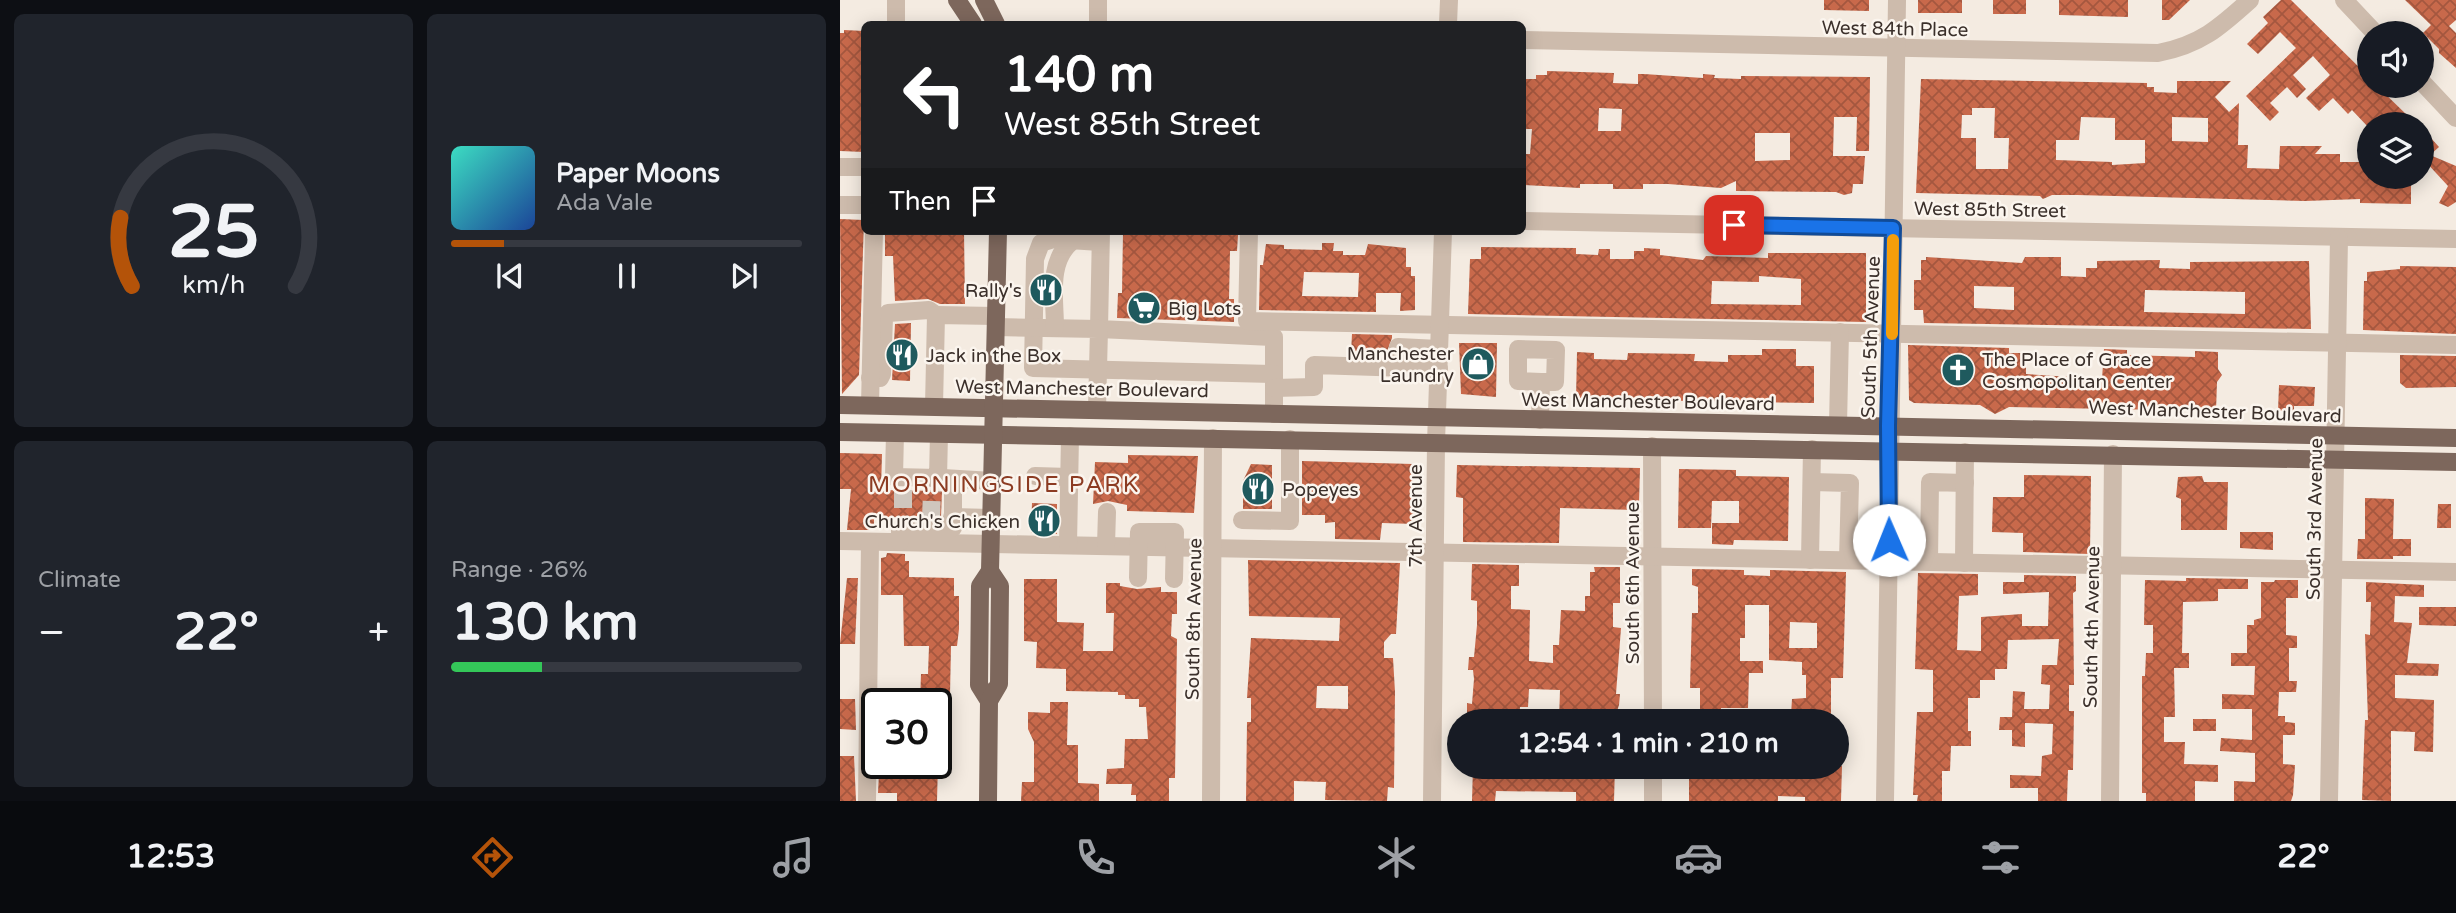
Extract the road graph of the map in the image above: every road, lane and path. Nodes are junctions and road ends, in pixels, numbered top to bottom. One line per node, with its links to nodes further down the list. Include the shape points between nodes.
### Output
1 (896, 0): 9 (street)
2 (957, 0): 10 (main road)
3 (984, 0): 11 (main road)
4 (1098, 0): 12 (street)
5 (1449, 0): 13 (street)
6 (1897, 0): 16 (street, South 5th Avenue)
7 (2250, 0): 16 (street, West 84th Place, via 2216,31 2185,48 2158,53)
8 (2344, 0): 14 (street)
9 (896, 21)
10 (972, 21)
11 (994, 21)
12 (1098, 21)
13 (1448, 21)
14 (2364, 21)
15 (1526, 40): 16 (street, West 84th Place)
16 (1896, 49): 24 (street, South 5th Avenue)
17 (2434, 95): 18 (street)
18 (2456, 118)
19 (840, 166): 20 (street)
20 (861, 167)
21 (840, 205): 22 (street)
22 (861, 205)
23 (1526, 221): 24 (street, West 85th Street)
24 (1893, 228): 30 (street, West 85th Street); 41 (street, South 5th Avenue)
25 (874, 235): 49 (street)
26 (998, 235): 34 (main road)
27 (1249, 235): 36 (street, via 1247,321)
28 (1443, 235): 36 (street, 7th Avenue)
29 (1100, 237): 32 (street); 39 (street)
30 (2339, 238): 31 (street, West 85th Street); 42 (street, South 3rd Avenue)
31 (2456, 239)
32 (1072, 241): 35 (street, via 1041,243 1035,259); 37 (street, via 1056,262)
33 (936, 315): 34 (street); 49 (street, via 929,310 888,313 882,374); 54 (street)
34 (996, 322): 35 (street); 55 (main road)
35 (1033, 327): 37 (street); 48 (street, via 1033,368)
36 (1440, 327): 38 (street); 44 (street, 7th Avenue)
37 (1055, 328): 39 (street)
38 (1519, 328): 40 (street); 45 (street)
39 (1099, 329): 48 (street); 50 (street, via 1274,337)
40 (1840, 332): 41 (street); 60 (street)
41 (1892, 332): 42 (street); 61 (street, South 5th Avenue)
42 (2337, 342): 43 (street); 67 (street, South 3rd Avenue)
43 (2456, 345)
44 (1439, 349): 46 (street, via 1398,347); 47 (street, 7th Avenue)
45 (1518, 349): 51 (street, via 1518,381); 51 (street, via 1556,350 1555,382)
46 (1397, 368): 47 (street); 50 (street, via 1314,365 1314,387)
47 (1439, 369): 58 (street, 7th Avenue)
48 (1098, 370): 50 (street); 56 (street)
49 (870, 378): 53 (street)
50 (1274, 381): 57 (street)
51 (1541, 382): 59 (street)
52 (840, 405): 53 (main road, West Manchester Boulevard)
53 (870, 405): 54 (main road, West Manchester Boulevard)
54 (934, 406): 55 (main road, West Manchester Boulevard)
55 (994, 406): 56 (main road, West Manchester Boulevard); 65 (main road)
56 (1097, 409): 57 (main road, West Manchester Boulevard)
57 (1274, 414): 58 (main road, West Manchester Boulevard)
58 (1437, 418): 59 (main road, West Manchester Boulevard); 71 (street, 7th Avenue)
59 (1540, 420): 60 (main road, West Manchester Boulevard)
60 (1838, 425): 61 (main road, West Manchester Boulevard)
61 (1888, 426): 67 (main road, West Manchester Boulevard); 74 (street, South 5th Avenue)
62 (840, 432): 63 (main road)
63 (895, 433): 64 (main road); 81 (street, via 899,484)
64 (939, 434): 65 (main road); 81 (street)
65 (994, 435): 66 (main road); 82 (main road)
66 (1070, 436): 68 (main road); 80 (street)
67 (2337, 436): 69 (main road, West Manchester Boulevard); 77 (street, South 3rd Avenue)
68 (1213, 438): 70 (main road); 97 (street, South 8th Avenue)
69 (2456, 438)
70 (1290, 439): 71 (main road); 88 (street, via 1290,521)
71 (1436, 443): 72 (main road); 98 (street, 7th Avenue)
72 (1652, 446): 73 (main road); 99 (street, South 6th Avenue)
73 (1812, 449): 74 (main road); 83 (street)
74 (1888, 451): 75 (main road); 102 (street, South 5th Avenue)
75 (1965, 452): 76 (main road); 84 (street)
76 (2113, 454): 77 (main road); 105 (street, South 4th Avenue)
77 (2336, 461): 78 (main road); 106 (street, South 3rd Avenue)
78 (2456, 461)
79 (1035, 476): 80 (street)
80 (1069, 477): 93 (street)
81 (938, 481): 82 (street); 86 (street)
82 (992, 481): 87 (main road)
83 (1812, 482): 100 (street); 101 (street, via 1850,483)
84 (1965, 483): 103 (street, via 1930,482); 104 (street)
85 (1107, 512): 94 (street)
86 (953, 517): 87 (street); 89 (street, via 953,528)
87 (991, 518): 92 (main road)
88 (1242, 520)
89 (932, 530): 91 (street, via 900,527); 92 (street)
90 (840, 541): 91 (street)
91 (870, 542): 112 (street)
92 (990, 543): 93 (street); 113 (main road, via 990,571 1000,586 999,684 989,701)
93 (1068, 545): 94 (street)
94 (1106, 545): 95 (street)
95 (1139, 546): 96 (street); 108 (street)
96 (1175, 547): 97 (street); 109 (street)
97 (1215, 547): 98 (street); 114 (street, South 8th Avenue)
98 (1437, 552): 99 (street); 115 (street, 7th Avenue)
99 (1653, 557): 100 (street); 110 (street, South 6th Avenue)
100 (1810, 560): 101 (street)
101 (1848, 560): 102 (street)
102 (1889, 561): 103 (street); 117 (street, South 5th Avenue)
103 (1929, 562): 104 (street)
104 (1964, 563): 105 (street)
105 (2114, 565): 106 (street); 118 (street, South 4th Avenue)
106 (2333, 569): 107 (street); 119 (street, South 3rd Avenue)
107 (2456, 572)
108 (1138, 578)
109 (1174, 579)
110 (1653, 709)
111 (1653, 779): 116 (street)
112 (867, 801)
113 (988, 801)
114 (1212, 801)
115 (1432, 801)
116 (1653, 801)
117 (1885, 801)
118 (2110, 801)
119 (2329, 801)

